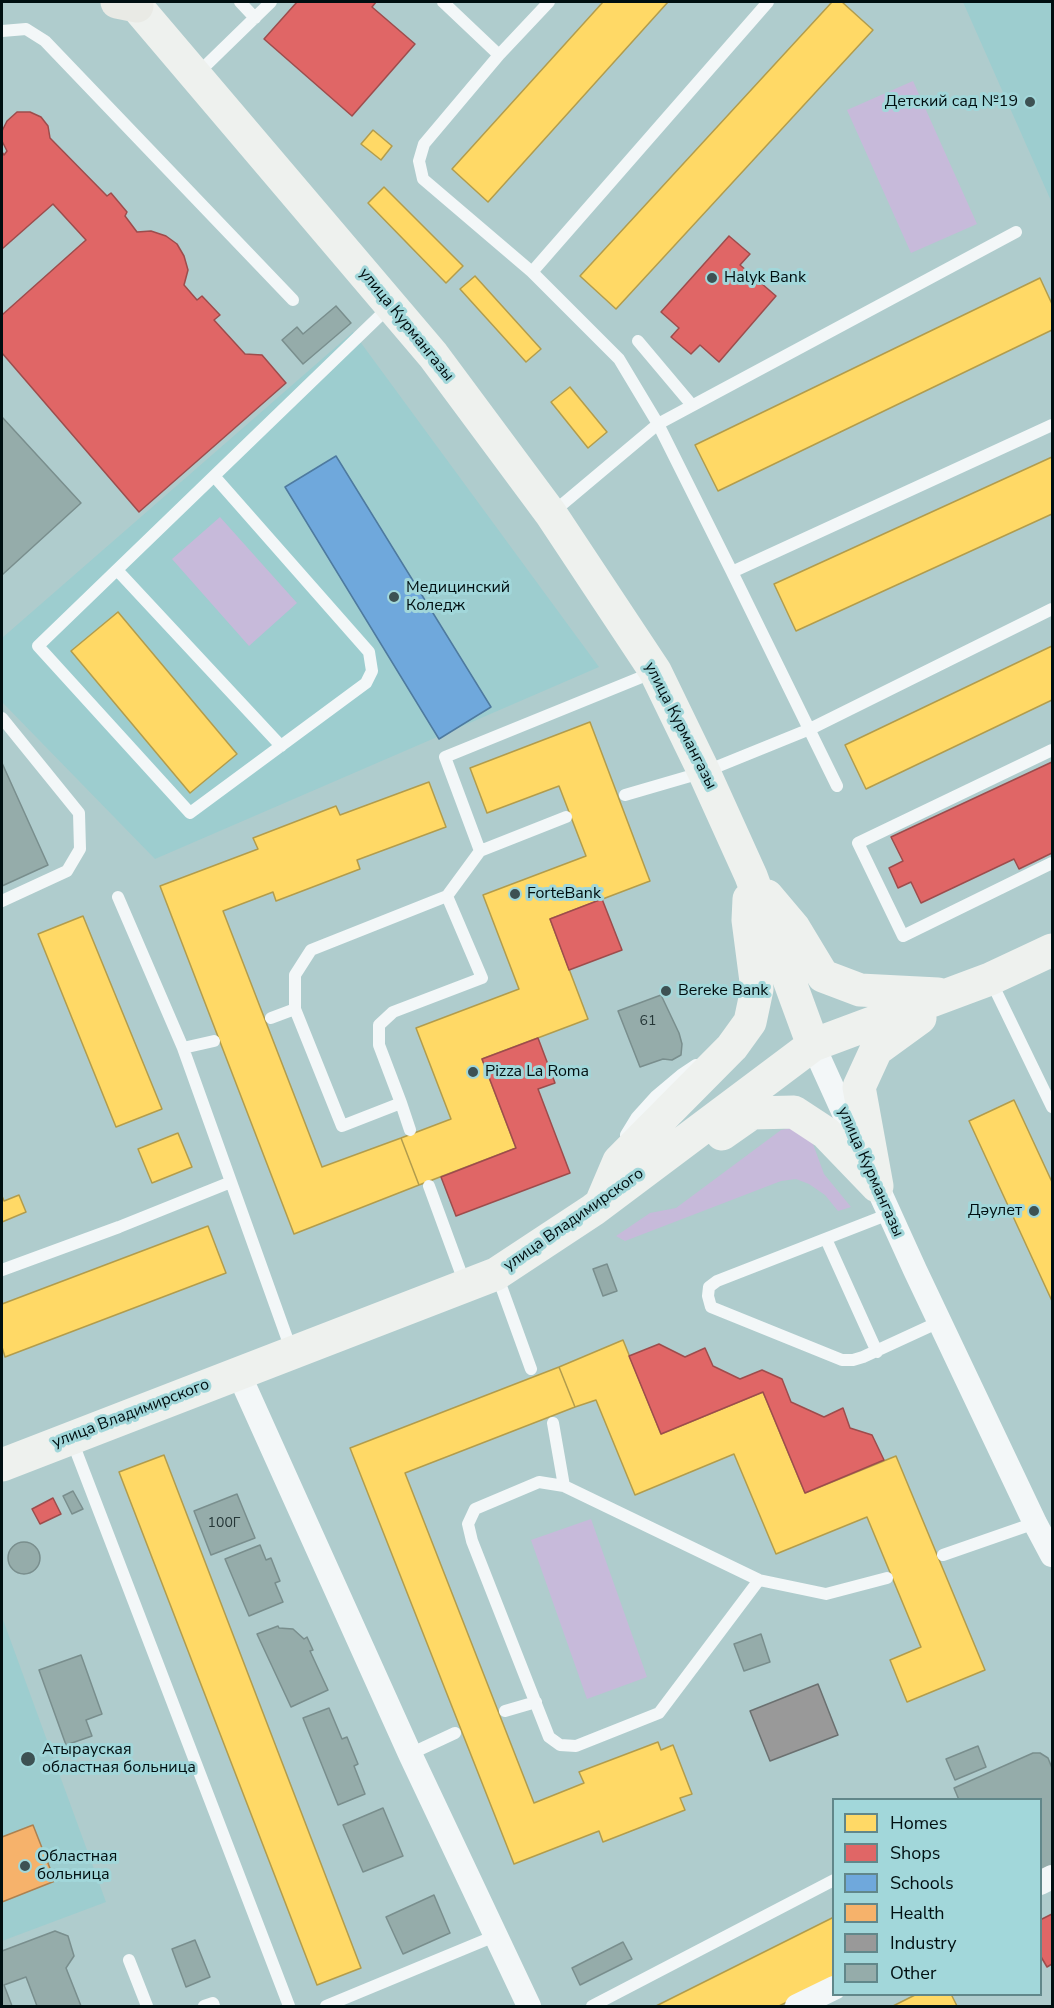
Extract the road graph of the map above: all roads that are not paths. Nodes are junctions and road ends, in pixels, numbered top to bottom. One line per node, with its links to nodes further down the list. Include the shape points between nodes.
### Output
1 (240, 2): 7 (lane)
2 (271, 2): 7 (lane)
3 (443, 2): 9 (lane)
4 (549, 2): 9 (lane)
5 (768, 2): 12 (lane)
6 (130, 3): 10 (street, улица Курмангазы)
7 (255, 18): 10 (lane)
8 (2, 31): 13 (lane, via 26,29 45,40)
9 (499, 55): 12 (lane, via 424,144 419,161 423,179)
10 (195, 75): 14 (street, улица Курмангазы)
11 (1016, 232): 16 (lane)
12 (532, 272): 17 (lane, via 619,359)
13 (293, 300)
14 (391, 306): 19 (lane); 20 (street, улица Курмангазы, via 433,355)
15 (638, 341): 16 (lane)
16 (691, 404): 17 (lane)
17 (658, 424): 20 (lane); 22 (lane)
18 (1053, 425): 22 (lane)
19 (214, 476): 21 (lane); 27 (lane, via 369,652 372,670 366,683)
20 (551, 514): 24 (street, улица Курмангазы)
21 (117, 570): 27 (lane); 27 (lane, via 38,646 190,813)
22 (732, 572): 26 (lane)
23 (1053, 609): 26 (lane)
24 (655, 671): 29 (street, улица Курмангазы); 33 (lane, via 445,757)
25 (2, 718): 38 (lane, via 79,813 80,849 67,871)
26 (810, 729): 29 (lane); 30 (lane)
27 (281, 746)
28 (1053, 750): 34 (lane, via 858,843 903,936)
29 (704, 772): 31 (lane); 35 (street, улица Курмангазы)
30 (837, 786)
31 (625, 795)
32 (566, 817): 33 (lane)
33 (480, 851): 36 (lane)
34 (1053, 863)
35 (751, 876): 41 (street, via 794,928 823,976 860,990); 45 (street, улица Курмангазы); 53 (street, via 748,920 757,989 750,1022 732,1047 619,1161)
36 (447, 896): 42 (lane, via 311,950 295,975); 47 (lane, via 482,978 393,1012 379,1025 379,1045)
37 (118, 897): 46 (lane)
38 (2, 901)
39 (1053, 950): 40 (street, улица Владимирского)
40 (990, 979): 41 (street, улица Владимирского); 48 (lane)
41 (951, 994): 45 (street, улица Владимирского); 52 (street, via 876,1050 859,1087)
42 (295, 1009): 43 (lane); 47 (lane, via 342,1126)
43 (271, 1018)
44 (214, 1041): 46 (lane)
45 (813, 1045): 52 (street, улица Курмангазы); 53 (street, улица Владимирского)
46 (183, 1048): 50 (lane)
47 (400, 1103): 49 (lane)
48 (1053, 1107)
49 (410, 1130)
50 (231, 1182): 55 (lane); 59 (lane)
51 (429, 1186): 57 (lane)
52 (883, 1200): 53 (street, via 826,1133 794,1112 752,1113 642,1191); 54 (lane); 58 (street, улица Курмангазы)
53 (602, 1203): 56 (street, улица Владимирского)
54 (826, 1239): 60 (lane); 60 (lane, via 717,1281 709,1287 711,1307 842,1360)
55 (2, 1270)
56 (496, 1274): 57 (street, улица Владимирского); 61 (lane)
57 (466, 1284): 59 (street, улица Владимирского)
58 (939, 1322): 60 (lane); 67 (street, улица Курмангазы)
59 (292, 1352): 62 (street, улица Владимирского)
60 (877, 1352)
61 (531, 1369)
62 (238, 1372): 64 (street, улица Владимирского); 74 (street)
63 (553, 1423): 66 (lane)
64 (71, 1437): 65 (street, улица Владимирского); 82 (lane)
65 (2, 1464)
66 (564, 1486): 70 (lane); 71 (lane, via 539,1482 475,1509 468,1524)
67 (1047, 1540): 68 (lane)
68 (943, 1556)
69 (887, 1578): 70 (lane, via 826,1594)
70 (759, 1580): 71 (lane, via 659,1713 576,1746 560,1744 549,1737)
71 (536, 1702): 72 (lane)
72 (505, 1711)
73 (455, 1733): 74 (lane)
74 (410, 1754): 76 (street)
75 (832, 1881): 85 (lane)
76 (495, 1936): 83 (lane); 84 (street)
77 (129, 1960): 79 (lane)
78 (832, 1989): 86 (street)
79 (147, 2007)
80 (204, 2007): 81 (lane, via 213,2003)
81 (214, 2007)
82 (289, 2007)
83 (326, 2007)
84 (529, 2007)
85 (592, 2007)
86 (797, 2007)

